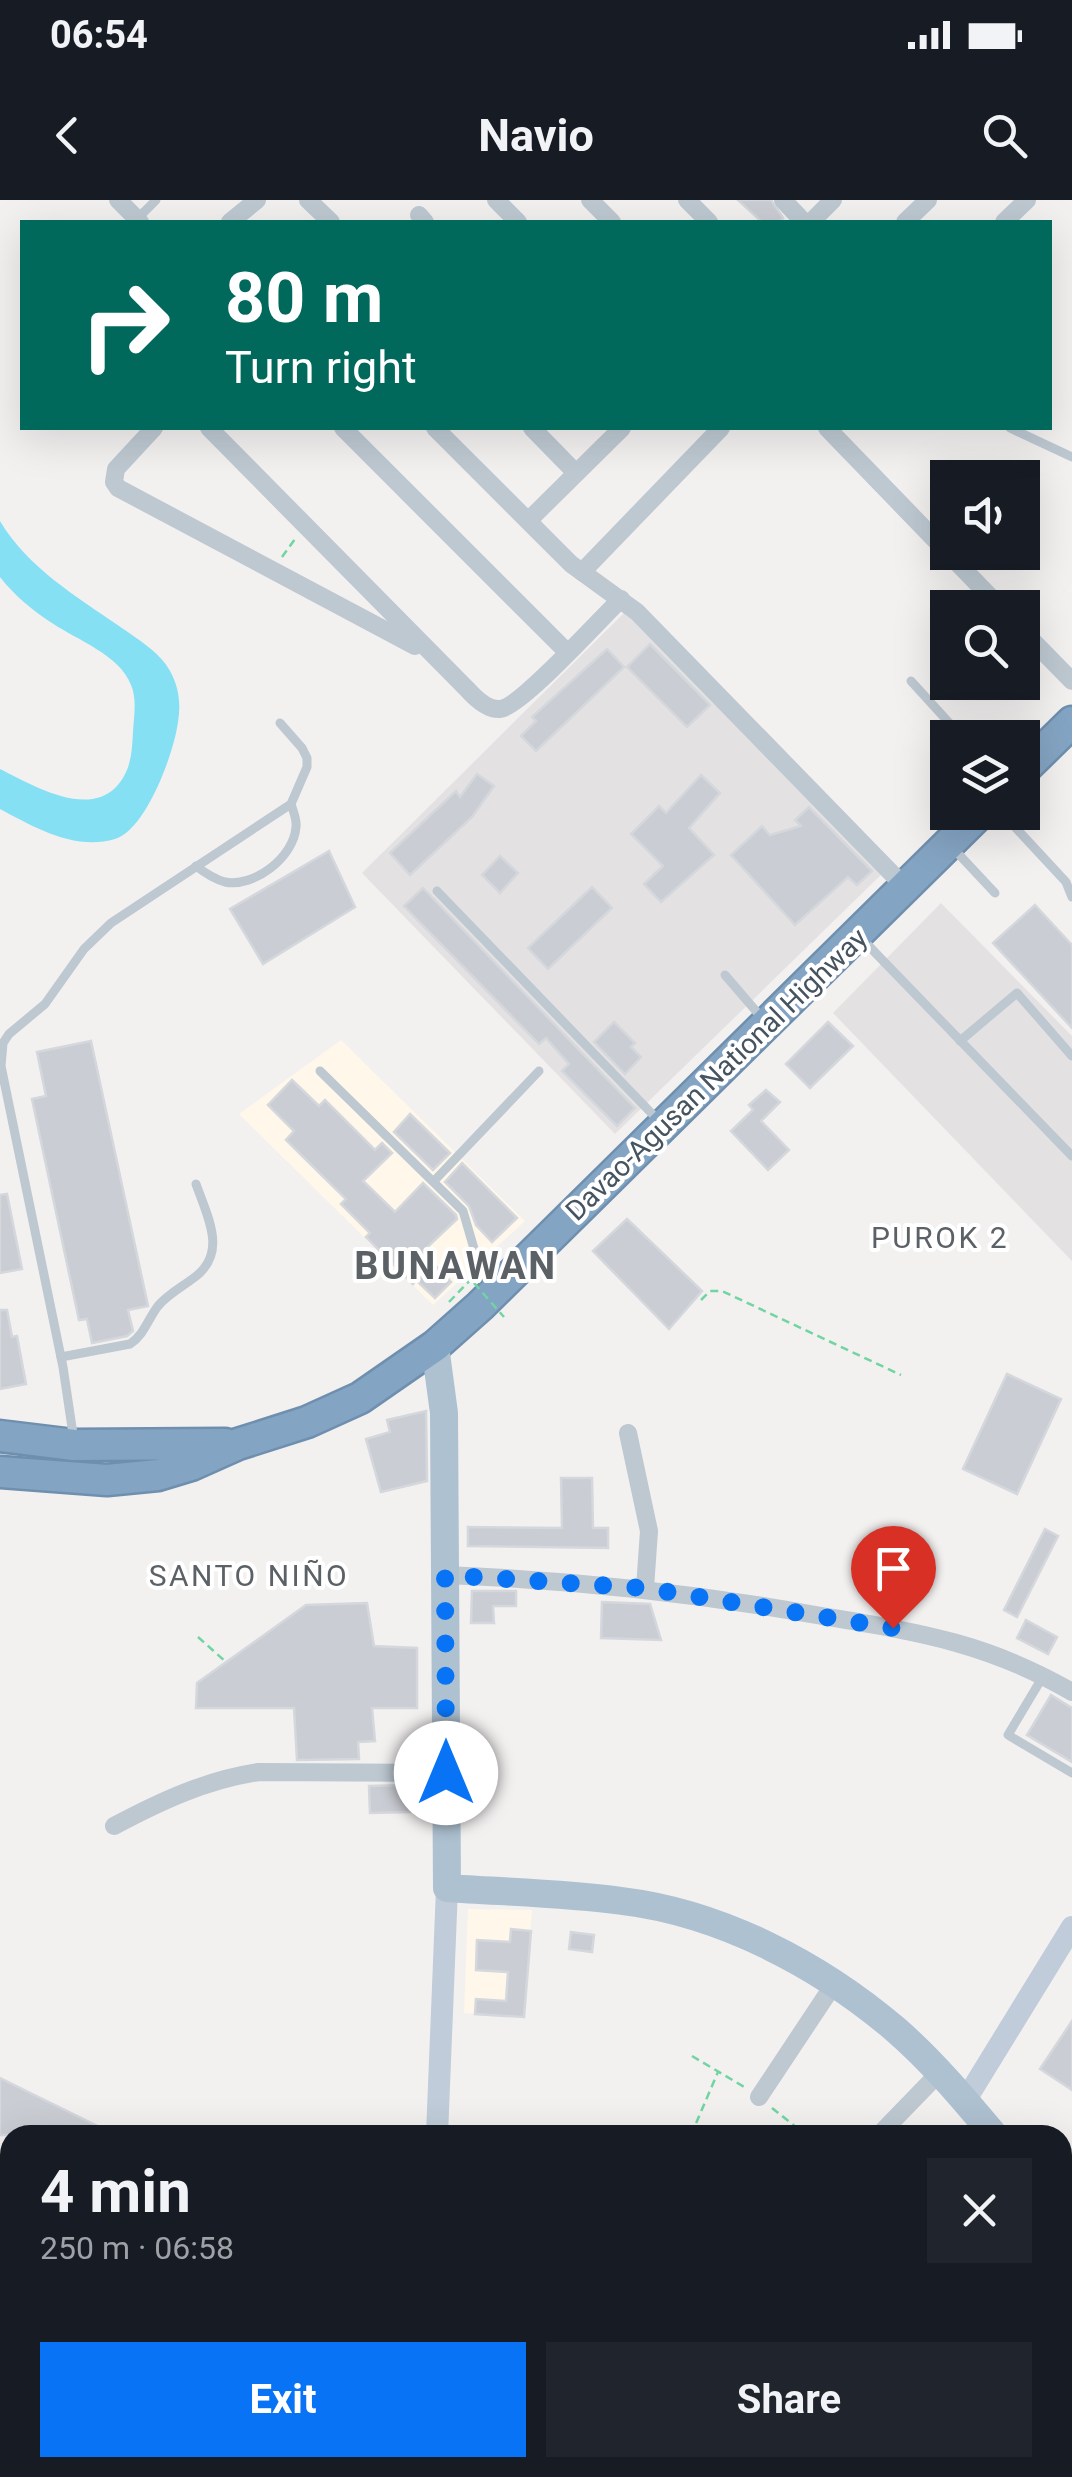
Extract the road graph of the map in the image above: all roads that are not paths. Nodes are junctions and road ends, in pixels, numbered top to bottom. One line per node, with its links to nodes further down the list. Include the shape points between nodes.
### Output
1 (118, 200): 12 (street)
2 (156, 200): 13 (lane)
3 (258, 200): 14 (street)
4 (308, 200): 15 (street)
5 (496, 200): 16 (street)
6 (590, 200): 17 (street)
7 (687, 200): 18 (street)
8 (782, 200): 19 (street)
9 (833, 200): 20 (street)
10 (928, 200): 21 (street)
11 (1026, 200): 22 (street)
12 (137, 220)
13 (139, 220)
14 (237, 220)
15 (329, 220)
16 (516, 220)
17 (610, 220)
18 (707, 220)
19 (805, 220)
20 (809, 220)
21 (907, 220)
22 (1006, 220)
23 (152, 430): 40 (street, via 116,468 118,488)
24 (211, 430): 40 (street)
25 (345, 430): 39 (street)
26 (437, 430): 34 (street)
27 (534, 430): 33 (street)
28 (620, 430): 33 (street)
29 (719, 430): 35 (street)
30 (828, 430): 36 (street)
31 (1014, 430): 32 (lane)
32 (1072, 457)
33 (576, 473): 34 (street)
34 (529, 520): 35 (street)
35 (582, 572): 37 (street)
36 (984, 590)
37 (621, 599): 39 (street); 52 (street)
38 (1040, 648): 42 (street)
39 (567, 652): 40 (street, via 522,698 500,710 478,700)
40 (433, 655)
41 (911, 681): 43 (lane)
42 (1072, 681)
43 (947, 720)
44 (1072, 722): 46 (highway)
45 (280, 723): 47 (lane, via 307,758)
46 (1040, 753)
47 (291, 804): 51 (lane); 51 (lane, via 294,838 268,869 237,883)
48 (963, 830): 50 (highway, Davao-Agusan National Highway)
49 (1018, 830): 55 (lane)
50 (949, 844): 52 (highway, Davao-Agusan National Highway); 54 (lane)
51 (196, 866): 69 (lane, via 111,923 84,948 46,1004 4,1042 1,1066)
52 (906, 888): 56 (highway, Davao-Agusan National Highway)
53 (437, 891): 63 (lane)
54 (995, 892)
55 (1072, 897)
56 (858, 935): 58 (highway, Davao-Agusan National Highway); 59 (lane)
57 (725, 976): 58 (lane)
58 (767, 1024): 63 (highway, Davao-Agusan National Highway)
59 (960, 1042): 60 (lane, via 1018,993); 64 (lane)
60 (1072, 1056)
61 (538, 1070): 65 (lane)
62 (320, 1071): 65 (lane)
63 (664, 1125): 67 (highway, Davao-Agusan National Highway)
64 (1072, 1156)
65 (434, 1181): 67 (lane, via 467,1217)
66 (196, 1184): 69 (lane, via 214,1235 206,1266 158,1305 130,1344)
67 (488, 1277): 68 (highway, Davao-Agusan National Highway)
68 (435, 1346): 72 (highway, Davao-Agusan National Highway, via 336,1410); 76 (main road, via 444,1413)
69 (60, 1358): 73 (lane)
70 (628, 1432): 77 (street, via 649,1531)
71 (0, 1436): 73 (highway, Davao-Agusan National Highway)
72 (238, 1444): 73 (highway, Davao-Agusan National Highway); 75 (highway, Davao-Agusan National Highway, via 158,1474)
73 (74, 1445): 75 (lane)
74 (0, 1472): 75 (highway, Davao-Agusan National Highway)
75 (73, 1480)
76 (445, 1575): 77 (street); 81 (main road)
77 (644, 1588): 78 (street, via 951,1639)
78 (1044, 1675): 79 (street); 80 (lane, via 1008,1735)
79 (1072, 1692)
80 (1072, 1772)
81 (446, 1773): 82 (street, via 234,1775 167,1798); 83 (main road)
82 (114, 1826)
83 (446, 1888): 85 (main road, via 662,1908 762,1944); 89 (main road)
84 (1072, 1927): 88 (main road)
85 (834, 1984): 86 (main road); 87 (street)
86 (940, 2073): 88 (main road); 90 (street)
87 (759, 2097)
88 (965, 2100): 91 (main road)
89 (437, 2125)
90 (889, 2125)
91 (986, 2125)

